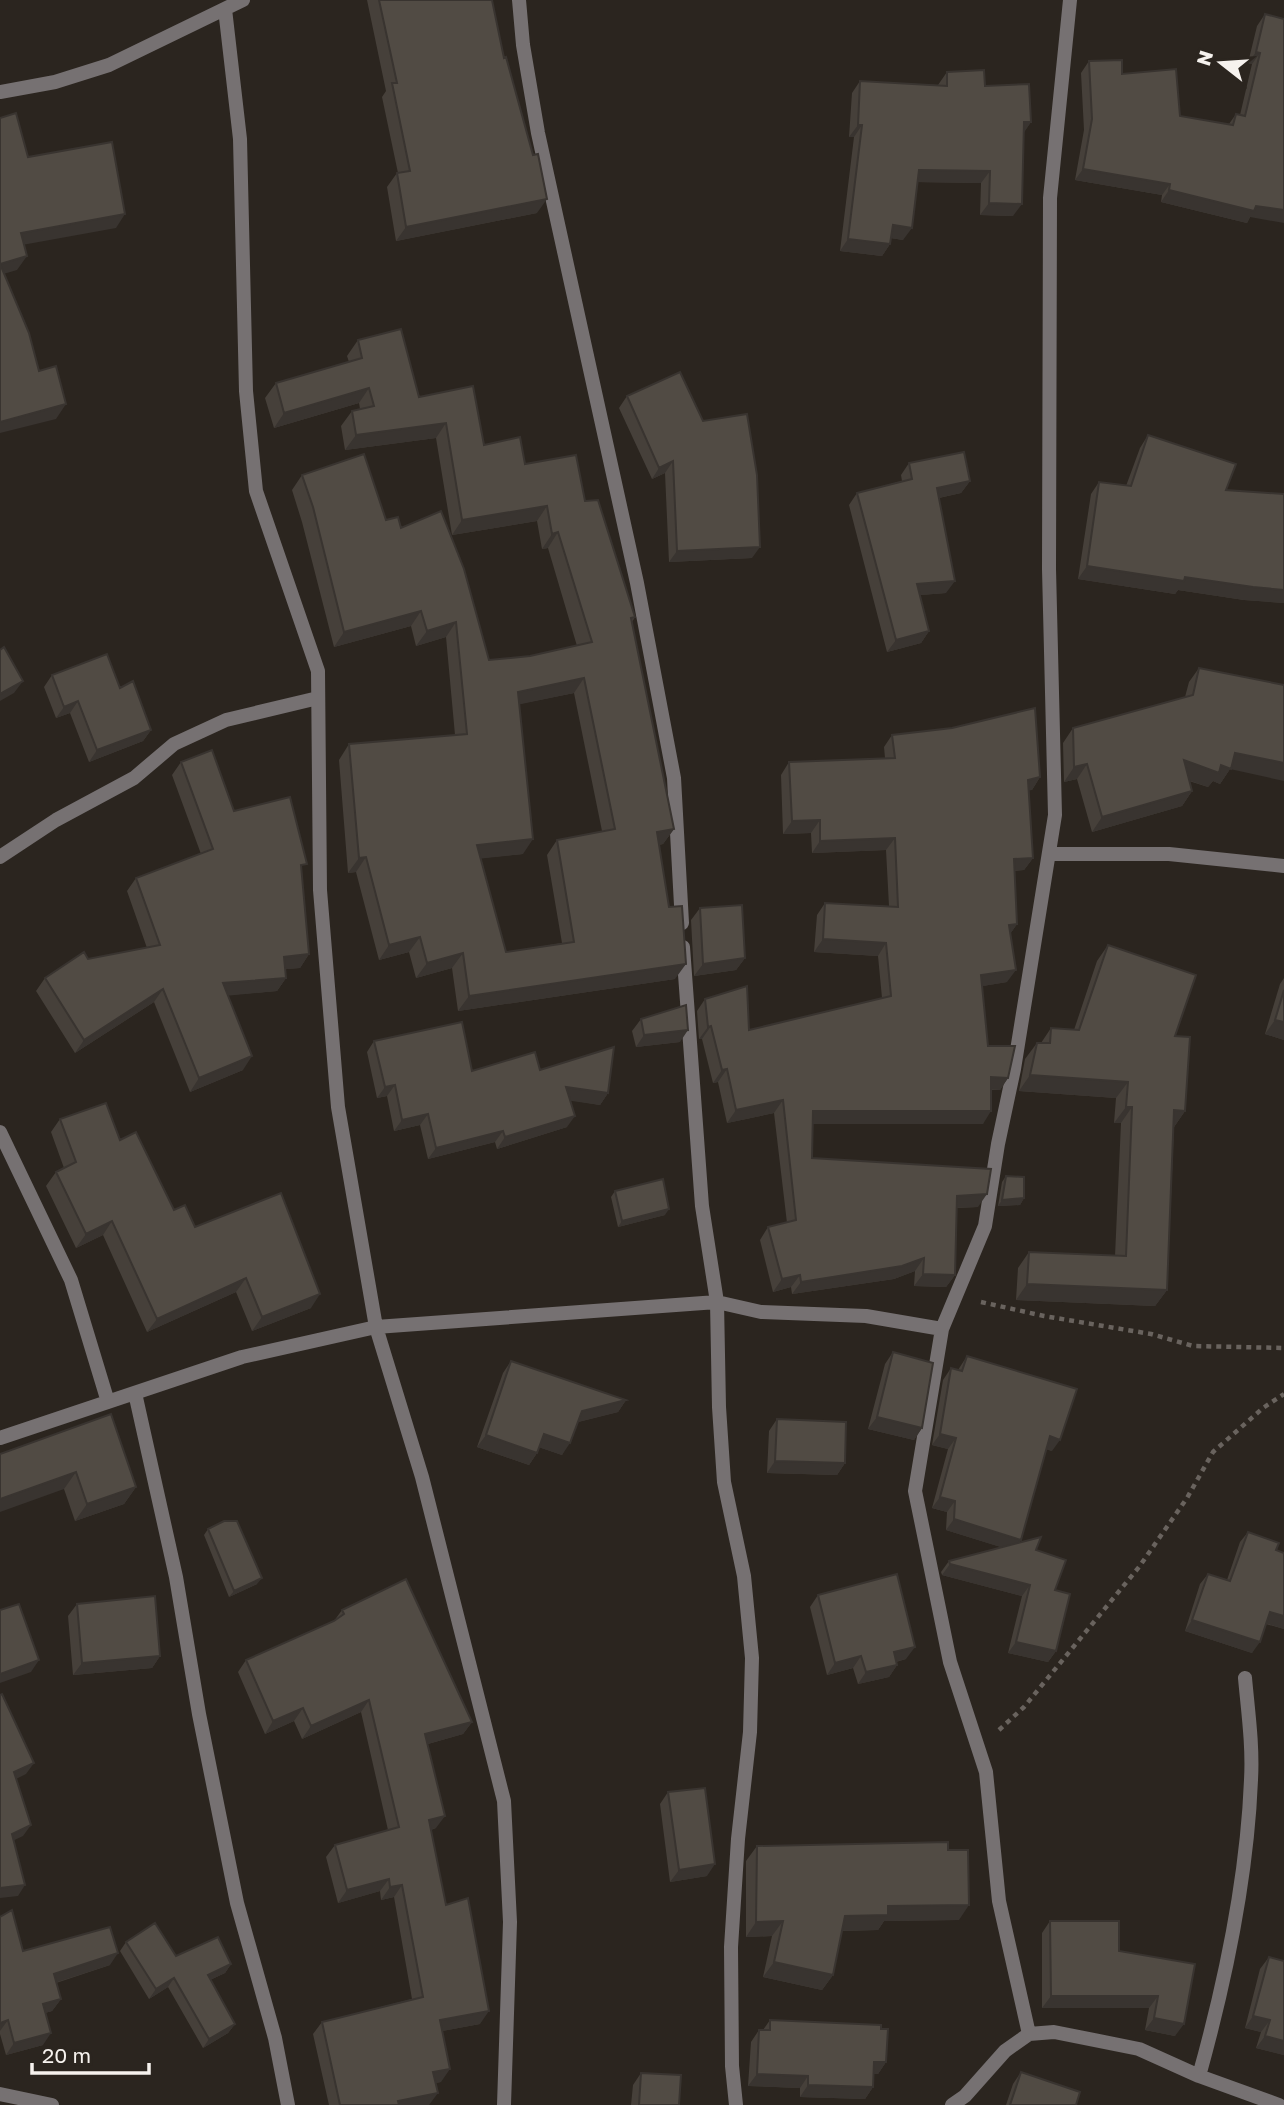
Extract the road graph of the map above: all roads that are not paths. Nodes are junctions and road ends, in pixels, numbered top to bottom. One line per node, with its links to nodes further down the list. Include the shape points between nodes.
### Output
1 (519, 0): 10 (street, via 538,133 637,583 674,778 702,1206)
2 (1070, 0): 6 (street, via 1050,198 1049,569 1055,815)
3 (234, 4): 4 (street, via 109,65 55,82); 5 (street, via 246,391 256,491 317,671)
4 (0, 92)
5 (318, 698): 7 (street, via 226,720 174,744 134,778); 11 (street, via 320,890 338,1107)
6 (1049, 854): 8 (street, via 1169,854); 12 (street, via 985,1226)
7 (0, 857)
8 (1284, 866)
9 (0, 1132): 14 (street, via 71,1280)
10 (717, 1302): 11 (street); 12 (street, via 761,1312 866,1315); 23 (street, via 724,1482 744,1576 752,1658 731,1947)
11 (376, 1327): 13 (street, via 242,1356); 22 (street, via 422,1477 504,1801 510,1922)
12 (942, 1329): 17 (street, via 915,1491 950,1662 986,1772 999,1901)
13 (135, 1393): 14 (street); 21 (street, via 176,1577 237,1903 275,2038)
14 (108, 1402): 15 (street)
15 (0, 1438)
16 (1245, 1678): 18 (street, via 1252,1778 1242,1884)
17 (1030, 2034): 18 (street, via 1054,2032 1139,2049); 24 (street, via 1005,2051)
18 (1199, 2076): 25 (street)
19 (0, 2094): 20 (street)
20 (52, 2105)
21 (288, 2105)
22 (504, 2105)
23 (736, 2105)
24 (952, 2105)
25 (1279, 2105)

